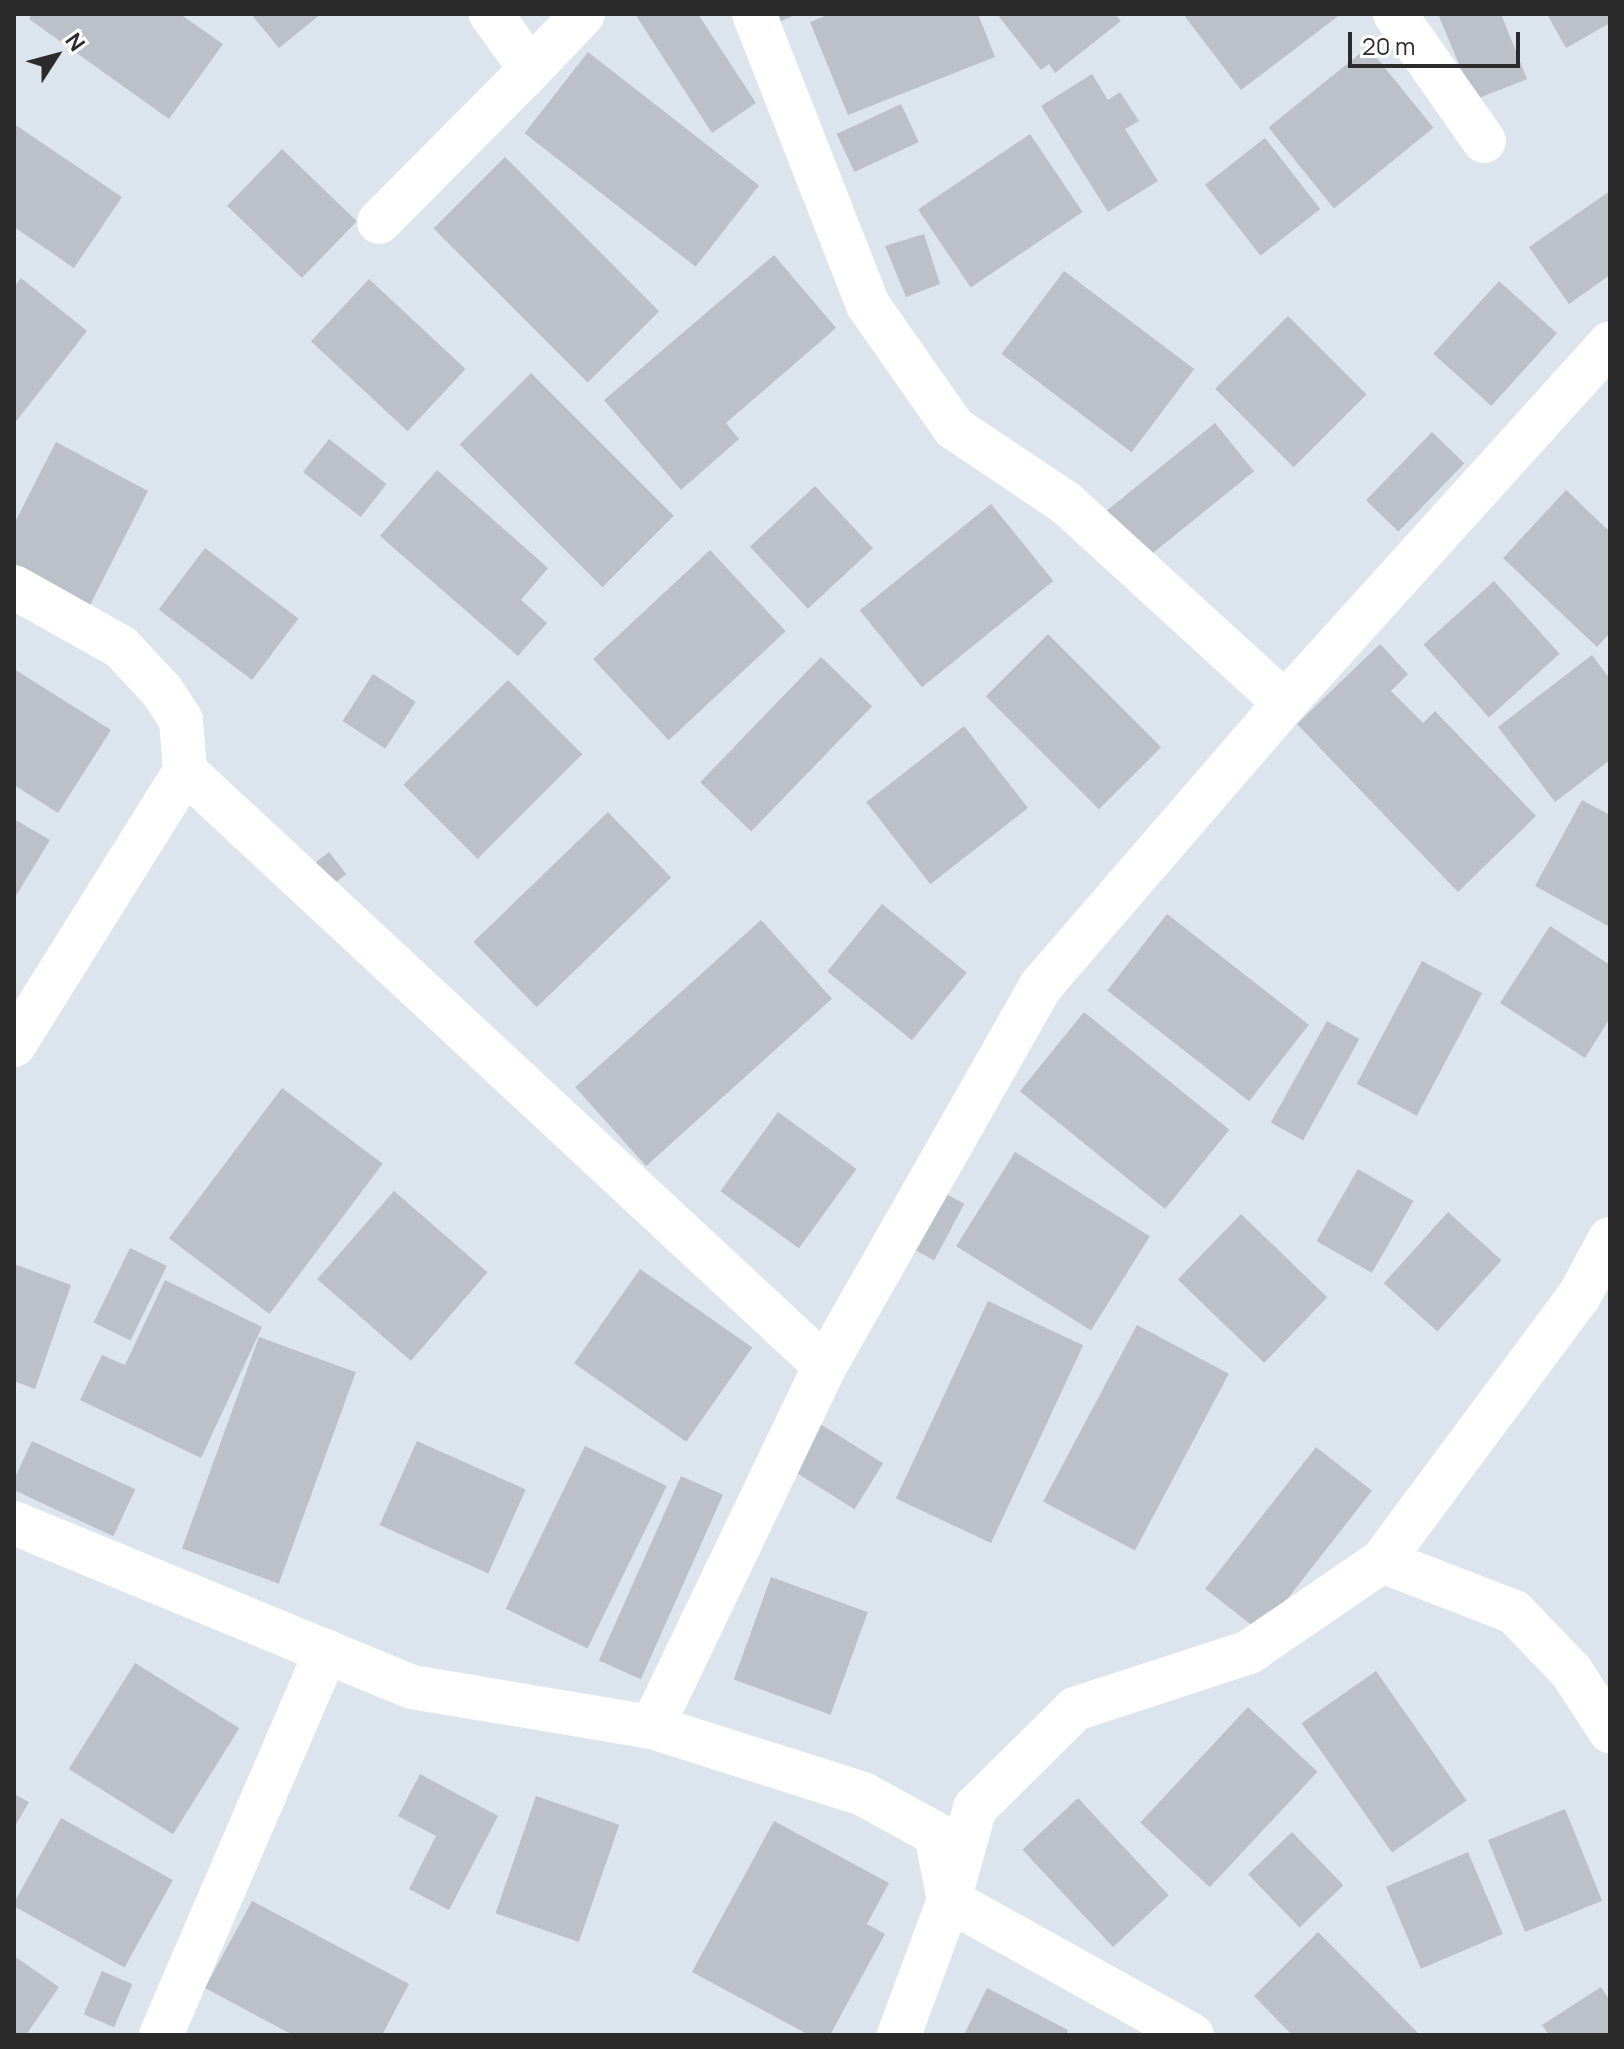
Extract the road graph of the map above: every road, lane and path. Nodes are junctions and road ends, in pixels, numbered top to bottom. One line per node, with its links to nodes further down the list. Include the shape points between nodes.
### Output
1 (491, 14): 5 (street, via 524,60)
2 (583, 14): 5 (street)
3 (754, 14): 10 (street, via 868,305 954,428 1066,503)
4 (1395, 14): 6 (street)
5 (523, 77): 7 (street)
6 (1484, 141)
7 (379, 222)
8 (1610, 343): 10 (street)
9 (14, 587): 11 (street, via 121,647 152,680 181,720)
10 (1285, 703): 14 (street, via 1040,987)
11 (185, 771): 12 (street); 14 (street)
12 (14, 1045)
13 (1610, 1239): 16 (street, via 1579,1296)
14 (825, 1366): 18 (street)
15 (14, 1523): 17 (street)
16 (1382, 1561): 19 (street, via 1514,1612 1571,1671); 20 (street, via 1249,1652 1075,1709 975,1808)
17 (326, 1651): 18 (street, via 412,1687); 21 (street)
18 (652, 1727): 20 (street, via 901,1811 936,1834)
19 (1610, 1731)
20 (949, 1900): 22 (street); 23 (street)
21 (161, 2035)
22 (899, 2035)
23 (1192, 2035)

